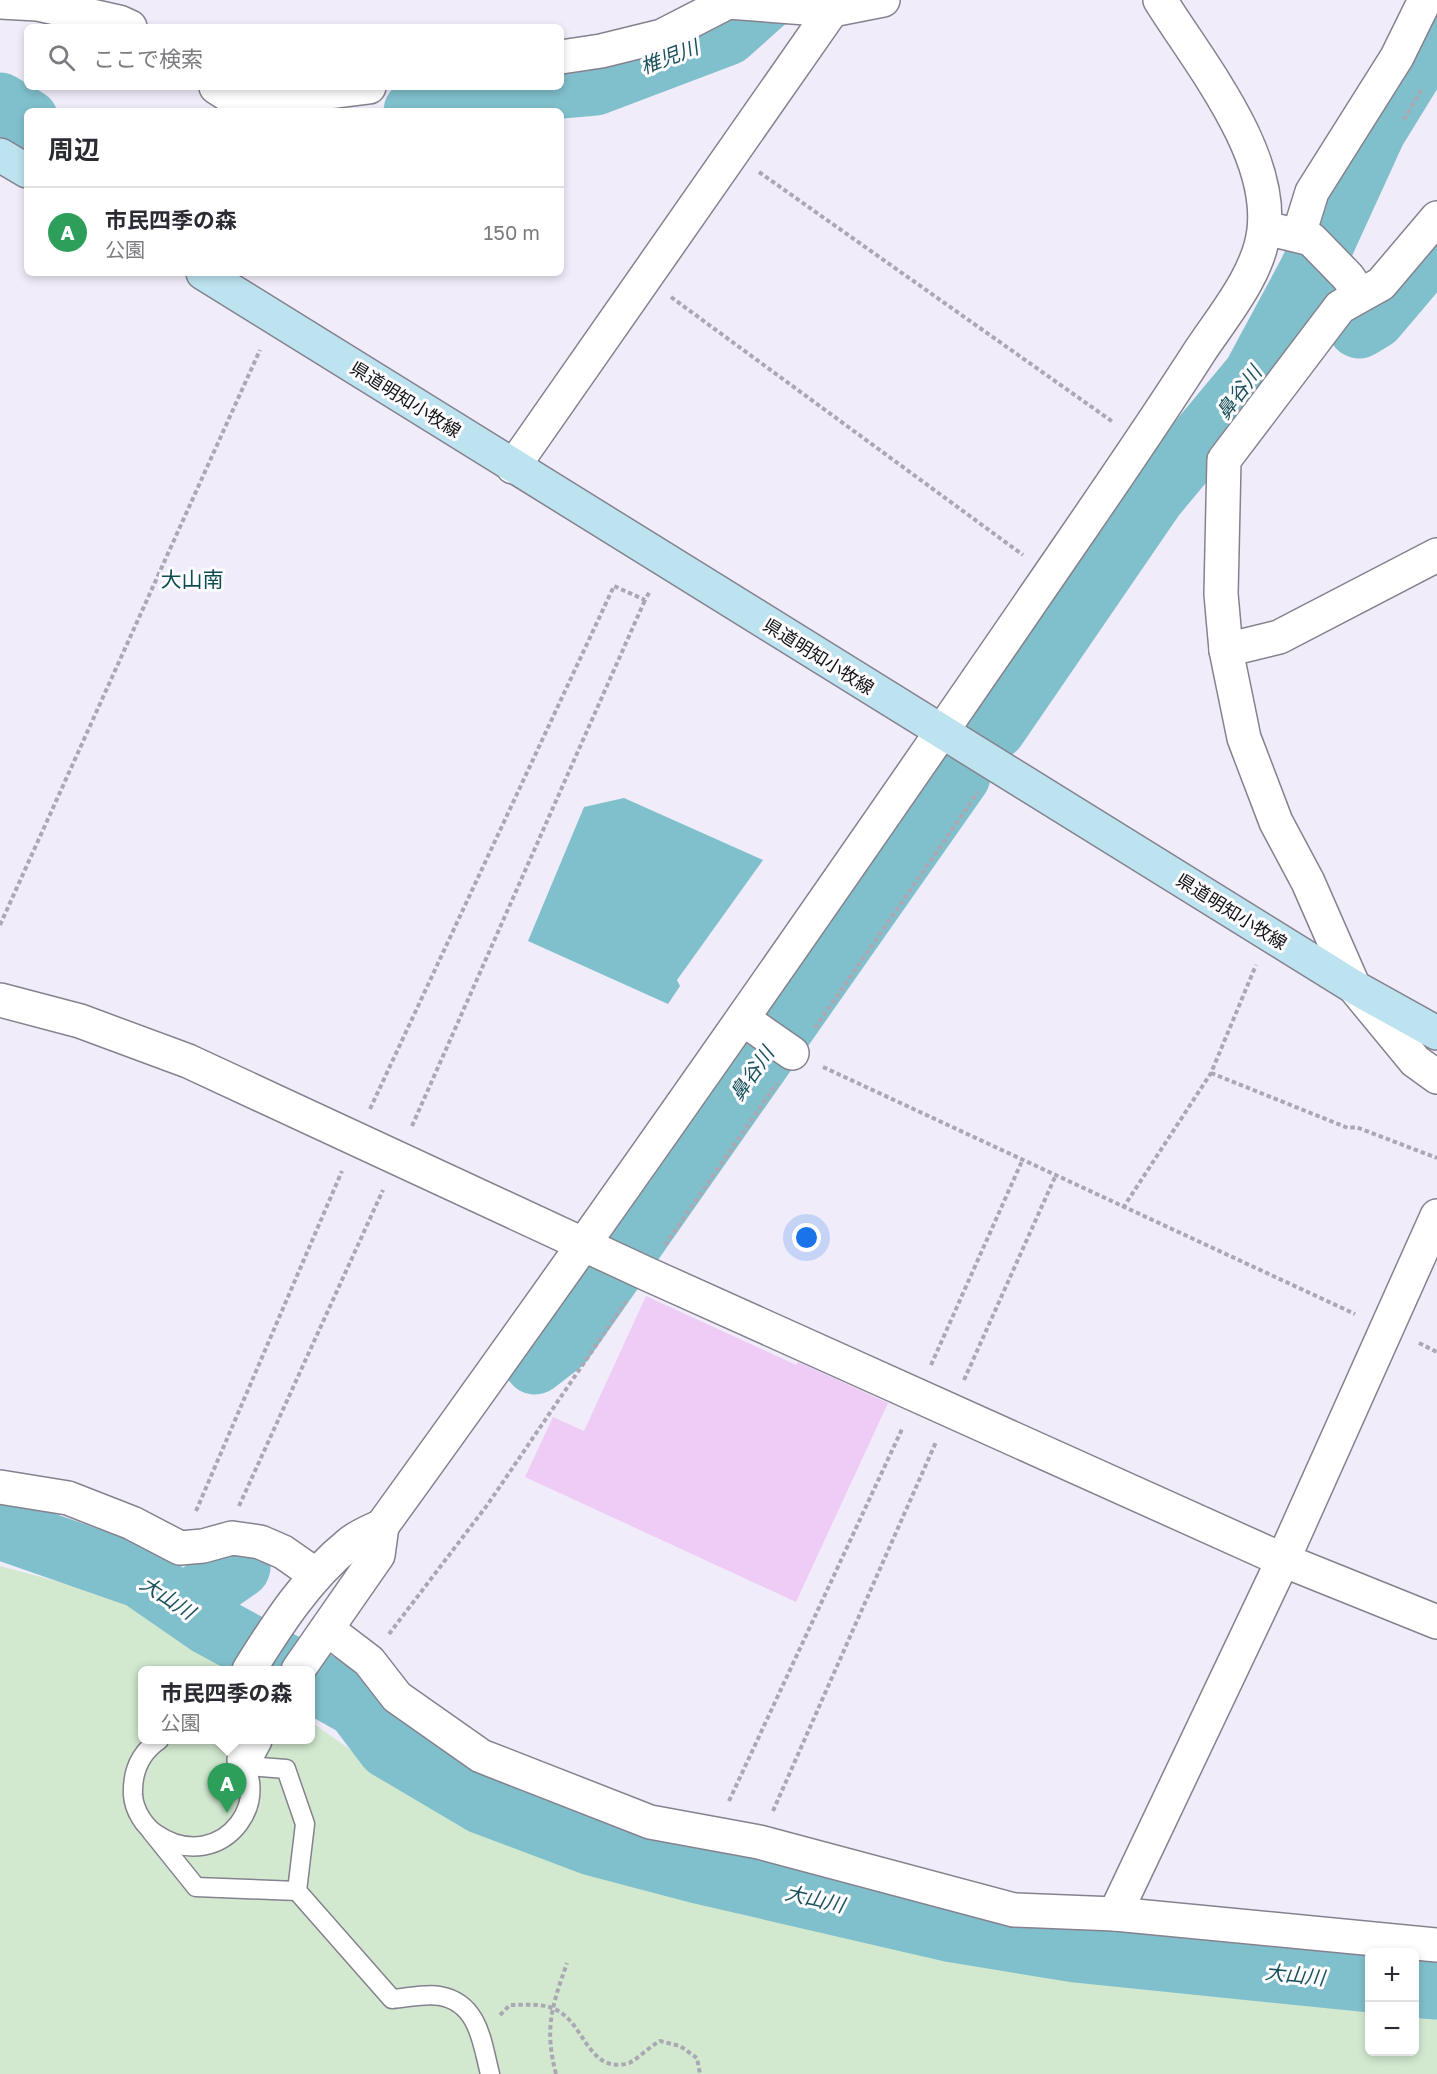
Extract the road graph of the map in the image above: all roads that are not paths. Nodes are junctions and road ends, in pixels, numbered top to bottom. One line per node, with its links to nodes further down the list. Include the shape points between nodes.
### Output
1 (883, 0): 5 (street)
2 (1161, 0): 13 (street, via 1252,154 1264,193)
3 (1425, 0): 14 (street, via 1397,57 1312,192)
4 (0, 2): 6 (street, via 37,4)
5 (832, 10): 7 (street, via 728,2 662,36); 17 (street)
6 (118, 24)
7 (564, 57)
8 (221, 90): 9 (street, via 241,103)
9 (345, 90)
10 (0, 155): 11 (main road)
11 (24, 169)
12 (1437, 218): 16 (street, via 1381,284)
13 (1264, 229): 14 (street); 20 (street, via 1247,280)
14 (1305, 236): 16 (street, via 1348,277)
15 (208, 276): 17 (main road, 県道明知小牧線)
16 (1360, 295): 19 (street, via 1340,307 1224,460 1221,594)
17 (513, 467): 20 (main road, 県道明知小牧線)
18 (1437, 555): 19 (street, via 1279,637)
19 (1226, 650): 21 (street, via 1244,738 1275,822 1308,882)
20 (942, 732): 21 (main road, 県道明知小牧線); 23 (street)
21 (1354, 987): 24 (main road, 県道明知小牧線); 26 (street, via 1415,1061)
22 (0, 1000): 28 (street, via 80,1021 188,1061)
23 (749, 1023): 25 (street); 28 (street)
24 (1437, 1033)
25 (794, 1054)
26 (1437, 1077)
27 (1437, 1216): 31 (street)
28 (595, 1249): 30 (street); 31 (street)
29 (0, 1487): 32 (street, via 68,1498 132,1523 180,1548 224,1539 260,1542 284,1552)
30 (382, 1526): 32 (street, via 351,1542); 34 (street, via 378,1555)
31 (1283, 1560): 33 (street); 40 (street)
32 (316, 1575): 35 (street)
33 (1437, 1622)
34 (312, 1651): 40 (street, via 369,1661 397,1697 481,1756 650,1822 759,1842 1014,1910)
35 (252, 1666)
36 (155, 1744): 38 (lane, via 139,1761 133,1779 133,1798 139,1816)
37 (243, 1751): 38 (lane, via 252,1785 249,1805 240,1823 226,1837 188,1847 168,1843); 39 (lane, via 286,1769 304,1824)
38 (151, 1831): 39 (lane, via 196,1887)
39 (297, 1891): 42 (lane, via 392,1999 440,1996 468,2010 482,2035)
40 (1114, 1914): 41 (street)
41 (1437, 1945)
42 (490, 2074)

